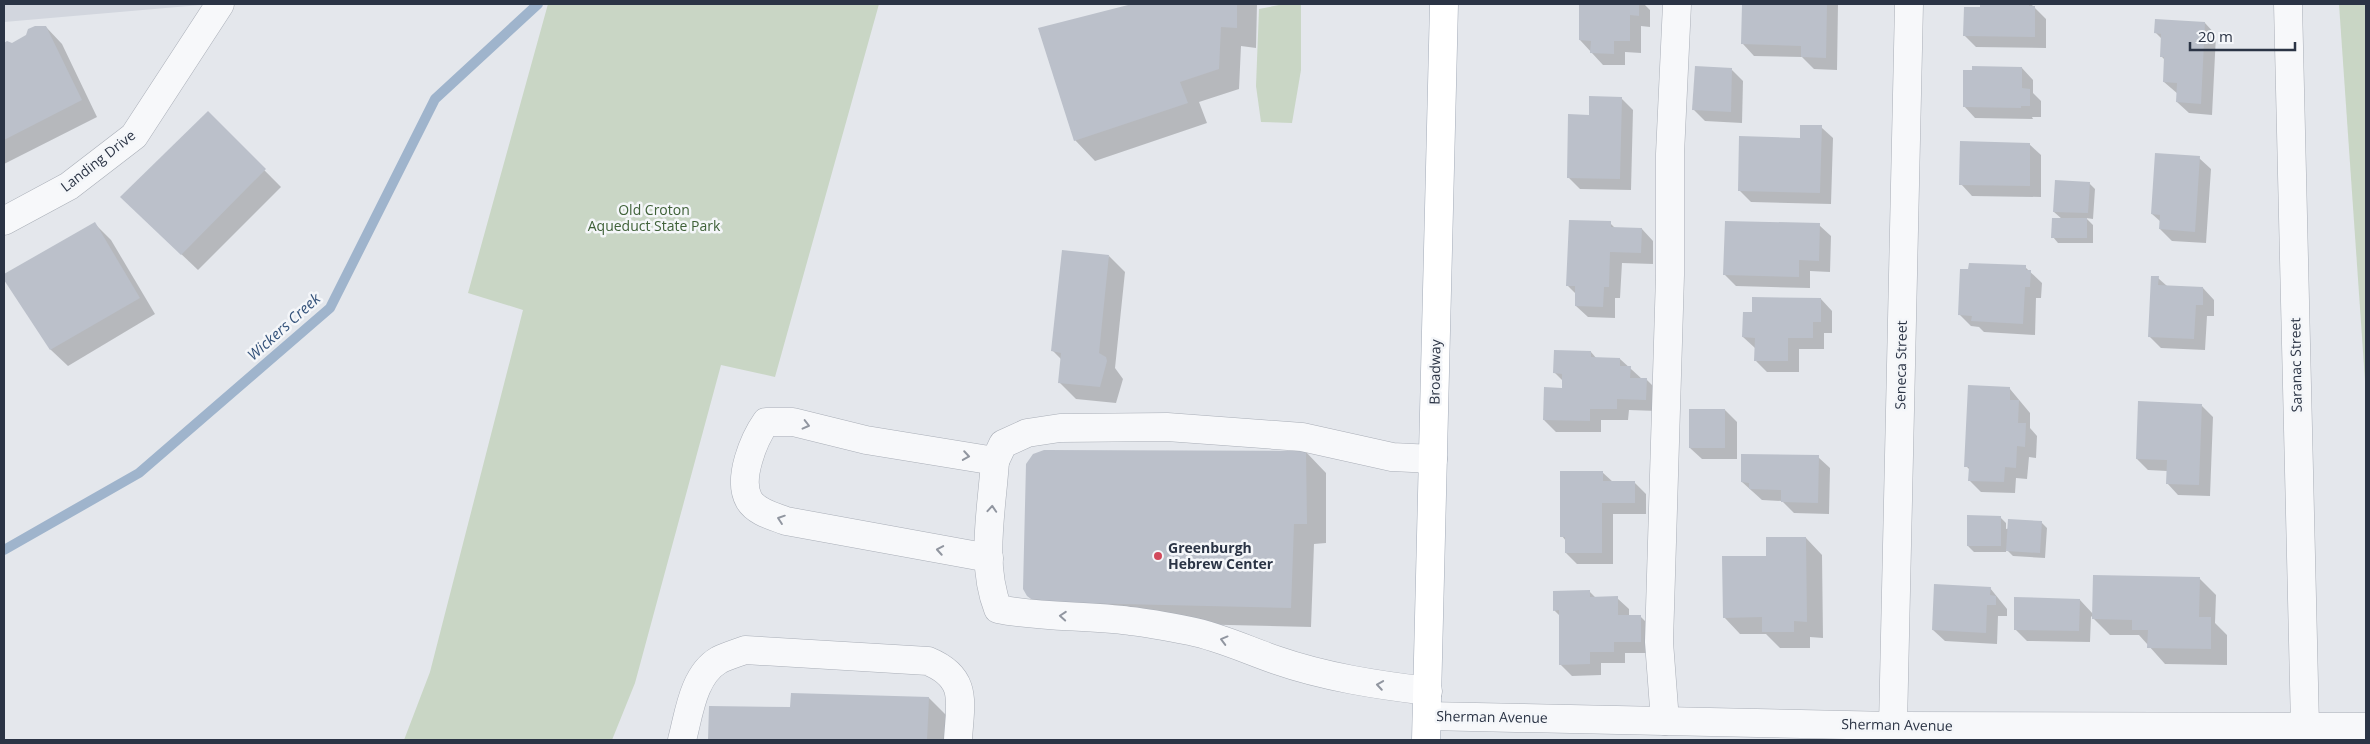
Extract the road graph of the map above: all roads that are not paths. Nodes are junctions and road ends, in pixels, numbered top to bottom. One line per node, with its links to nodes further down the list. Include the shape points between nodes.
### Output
1 (220, 4): 6 (street, Landing Drive, via 134,136 69,186)
2 (1444, 4): 7 (main road, Broadway)
3 (1677, 4): 11 (street, via 1670,154 1660,642)
4 (1910, 4): 12 (street, Seneca Street)
5 (2288, 4): 13 (street, Saranac Street)
6 (4, 221)
7 (1433, 459): 8 (street, via 1392,457 1302,437 1157,427 1060,428 1027,433 1003,444); 10 (main road, Broadway)
8 (995, 461): 9 (street, one-way to 8); 9 (street, one-way to 8, via 786,521 760,511 748,499 744,474 755,437 766,422 793,422 866,440)
9 (988, 558): 10 (street, Sherman Avenue, one-way to 9, via 1380,685 1276,660 1234,642 1192,631 1130,621 1022,614 998,609 992,592)
10 (1427, 716): 11 (street, Sherman Avenue)
11 (1665, 721): 15 (street, Sherman Avenue)
12 (1892, 726): 13 (street, Sherman Avenue); 15 (street, Sherman Avenue)
13 (2305, 726): 14 (street, Sherman Avenue)
14 (2366, 726)
15 (1720, 731)
16 (682, 740): 17 (street, via 703,675 718,660 745,650 928,661 950,673 958,683 961,694)
17 (958, 740)

